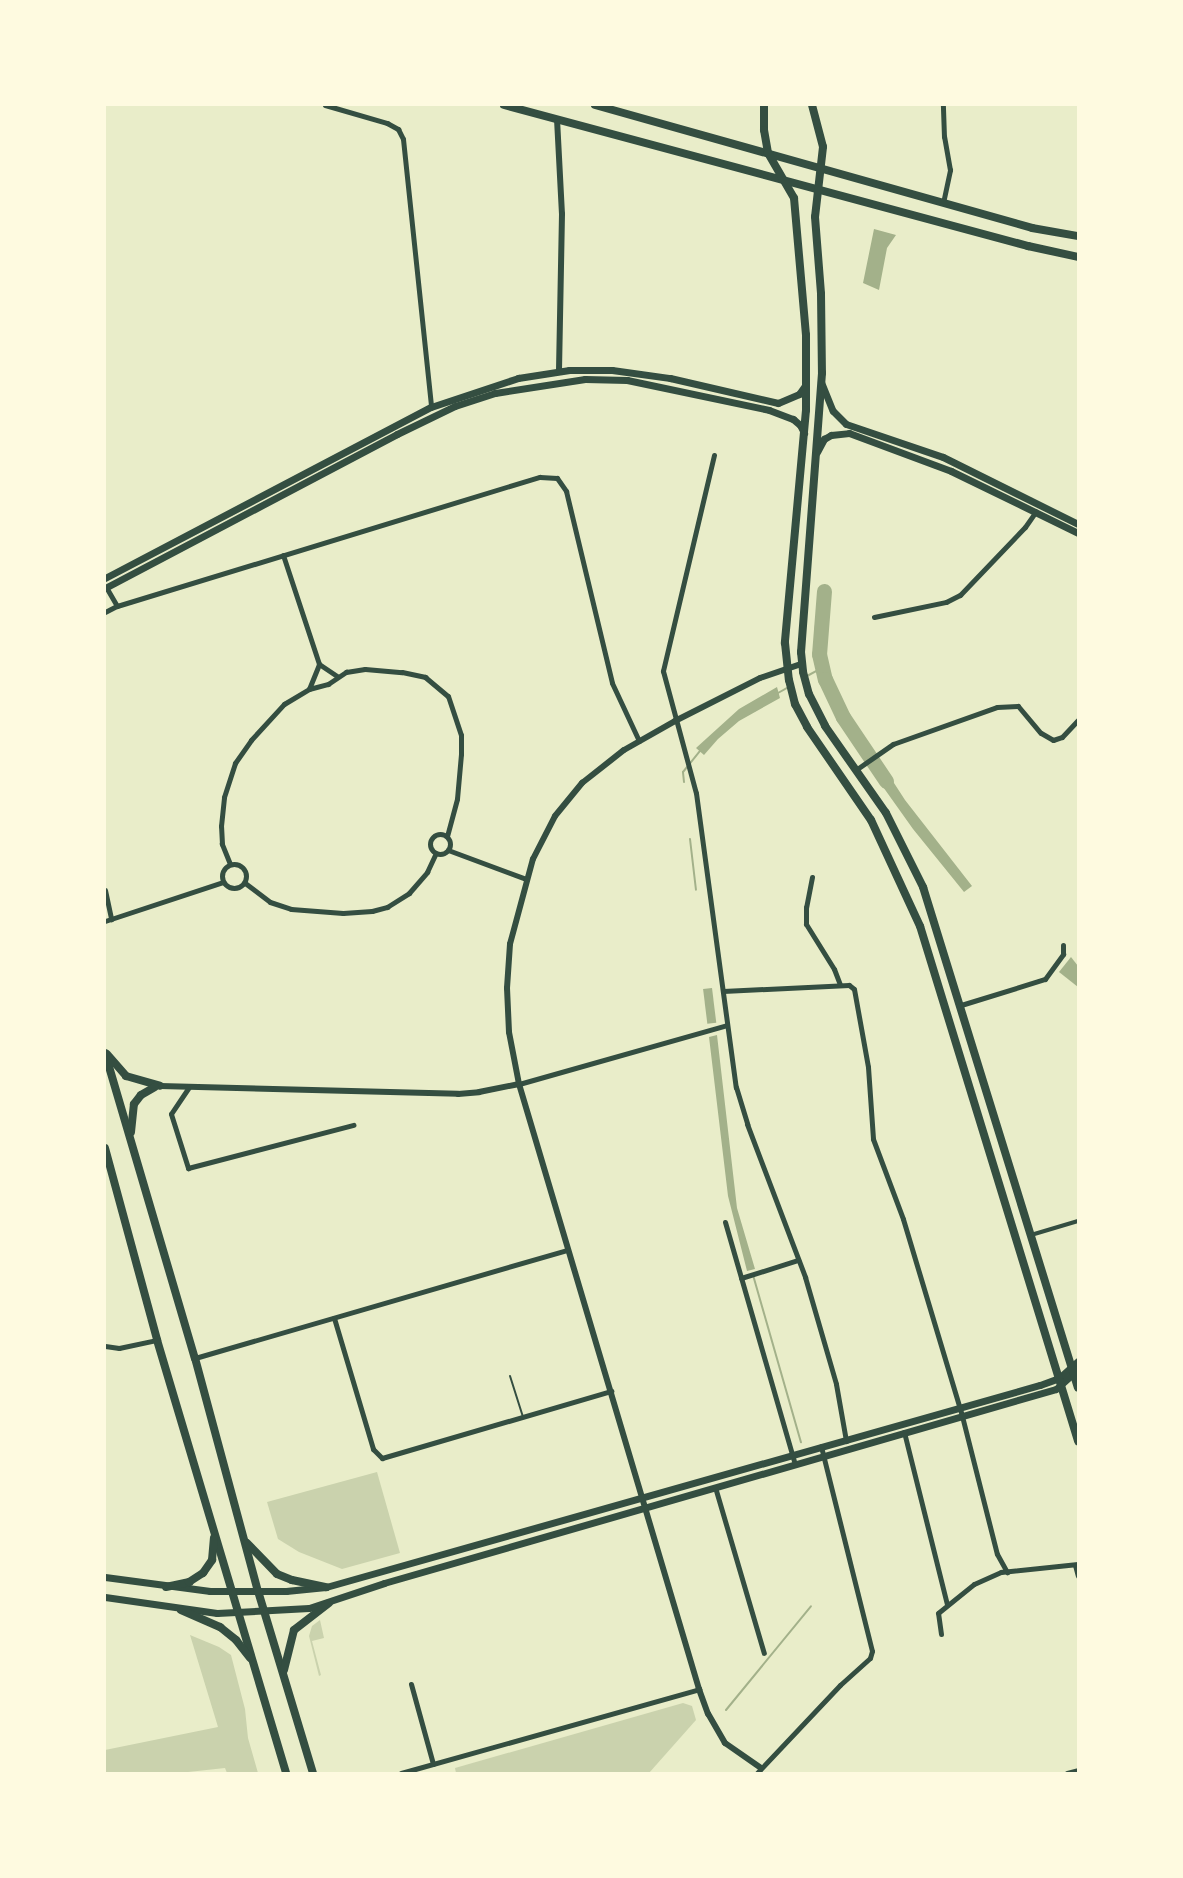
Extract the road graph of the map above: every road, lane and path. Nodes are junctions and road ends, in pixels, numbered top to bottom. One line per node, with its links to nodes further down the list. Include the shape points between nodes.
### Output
1 (325, 105): 18 (street, via 387,123 398,129 403,139)
2 (504, 105): 7 (main road)
3 (595, 105): 8 (main road)
4 (764, 105): 8 (main road)
5 (812, 105): 9 (main road, via 823,147)
6 (943, 105): 12 (street, via 950,170)
7 (557, 119): 10 (main road); 15 (street, via 562,214)
8 (768, 153): 9 (main road); 10 (main road)
9 (822, 169): 11 (main road); 12 (main road)
10 (783, 180): 11 (main road); 16 (main road, via 794,198 799,233)
11 (818, 189): 14 (main road); 17 (main road, via 815,217 821,294)
12 (943, 203): 13 (main road, via 1032,228)
13 (1078, 236)
14 (1078, 257)
15 (559, 371): 16 (main road, via 642,373 782,402 803,390); 18 (main road, via 497,384)
16 (807, 381): 20 (main road)
17 (821, 382): 19 (main road, via 833,411); 22 (main road)
18 (431, 407): 27 (main road)
19 (850, 430): 22 (main road, via 830,435); 23 (main road); 24 (main road, via 943,457)
20 (804, 433): 28 (main road, via 793,419 769,410 627,380 585,379 495,393 455,406 397,434); 33 (main road, via 785,643)
21 (714, 454): 38 (street, via 664,658 665,688)
22 (817, 454): 34 (main road)
23 (1036, 511): 25 (main road); 31 (street, via 960,595 946,602)
24 (1078, 524)
25 (1078, 533)
26 (283, 555): 29 (street); 32 (street); 39 (street, via 540,477 556,478 567,491 612,683)
27 (105, 578)
28 (106, 587): 29 (street)
29 (117, 606): 30 (street)
30 (105, 612)
31 (874, 617)
32 (319, 664): 35 (street); 36 (street)
33 (787, 668): 34 (street); 38 (street); 75 (main road, via 792,693 807,728 871,820 913,908 942,990)
34 (802, 668): 40 (main road, via 825,726)
35 (337, 676): 36 (street, via 328,684); 41 (street, via 365,669 402,672 425,677 448,696 462,735 462,754 457,799)
36 (309, 689): 44 (street, via 284,704 235,763 220,826)
37 (1078, 720): 40 (street, via 1062,737 1049,739 1023,709 1011,705 896,742)
38 (675, 721): 39 (street); 53 (street, via 692,776)
39 (639, 741): 46 (street, via 582,783 569,798 532,859)
40 (857, 769): 54 (main road, via 902,839 923,887)
41 (447, 836): 42 (street); 43 (street, via 440,833 430,838 429,847)
42 (448, 850): 43 (street); 46 (street)
43 (435, 853): 48 (street, via 427,872 409,893 372,911 291,909 264,899)
44 (230, 864): 47 (street, via 223,870); 48 (street, via 242,866 247,875)
45 (812, 877): 52 (street, via 806,924)
46 (526, 879): 57 (street, via 510,944 507,988 509,1032)
47 (223, 882): 48 (street, via 236,888); 50 (street)
48 (245, 883)
49 (105, 890): 50 (street)
50 (108, 920)
51 (1063, 945): 54 (street, via 1063,954 1045,979)
52 (840, 985): 53 (street); 78 (street, via 851,985 854,989 868,1066 873,1139 903,1219)
53 (723, 991): 55 (street)
54 (961, 1005): 65 (main road)
55 (725, 1026): 57 (street); 67 (street, via 740,1103)
56 (105, 1052): 58 (main road, via 126,1076); 61 (main road)
57 (519, 1084): 59 (street, via 458,1094); 66 (street)
58 (160, 1086): 59 (street); 61 (main road, via 145,1091 137,1099)
59 (189, 1087): 60 (street, via 171,1114 188,1168)
60 (353, 1125)
61 (130, 1138): 72 (main road)
62 (105, 1148): 70 (main road)
63 (1078, 1221): 65 (street)
64 (725, 1222): 68 (street)
65 (1030, 1235): 73 (main road)
66 (567, 1250): 69 (street); 77 (street)
67 (798, 1260): 68 (street); 82 (street, via 836,1384)
68 (741, 1278): 86 (street)
69 (334, 1318): 72 (street); 80 (street, via 378,1456 387,1457)
70 (157, 1340): 71 (street, via 119,1348); 92 (main road)
71 (105, 1346)
72 (195, 1358): 93 (main road)
73 (1075, 1367): 75 (main road); 76 (main road)
74 (510, 1376): 80 (lane)
75 (1060, 1382): 78 (main road); 79 (main road); 83 (main road)
76 (1078, 1388)
77 (611, 1391): 80 (street); 90 (street)
78 (958, 1408): 79 (street); 82 (main road)
79 (962, 1416): 81 (main road); 95 (street, via 997,1554)
80 (523, 1417)
81 (904, 1432): 85 (main road); 104 (street)
82 (845, 1439): 84 (main road); 85 (street)
83 (1078, 1441)
84 (821, 1446): 86 (main road); 87 (street)
85 (848, 1449): 87 (main road)
86 (791, 1456): 88 (street); 90 (main road)
87 (823, 1456): 88 (main road); 116 (street, via 872,1651 865,1663)
88 (795, 1464): 89 (main road)
89 (716, 1487): 91 (main road); 109 (street)
90 (642, 1498): 91 (street); 99 (main road)
91 (645, 1508): 103 (main road, via 384,1583); 113 (street)
92 (215, 1530): 98 (main road, via 214,1550 207,1569 189,1582); 100 (main road)
93 (244, 1539): 99 (main road, via 277,1574); 101 (main road)
94 (1077, 1565): 95 (street); 96 (street)
95 (1007, 1572): 104 (street, via 974,1584)
96 (1078, 1576)
97 (105, 1577): 98 (main road)
98 (166, 1587): 100 (main road)
99 (326, 1587): 101 (main road)
100 (233, 1591): 101 (main road); 107 (main road)
101 (258, 1591): 106 (main road)
102 (105, 1597): 105 (main road)
103 (329, 1603): 106 (main road, via 297,1611); 111 (main road, via 294,1630)
104 (947, 1604): 108 (street, via 938,1613)
105 (181, 1610): 107 (main road); 110 (main road, via 220,1627)
106 (264, 1611): 107 (main road); 111 (main road)
107 (239, 1612): 110 (main road)
108 (941, 1634)
109 (764, 1653)
110 (254, 1664): 118 (main road)
111 (284, 1675): 115 (main road)
112 (411, 1684): 114 (street)
113 (699, 1689): 114 (street); 116 (street, via 725,1743)
114 (433, 1764): 120 (street)
115 (312, 1770): 119 (main road)
116 (759, 1770)
117 (1078, 1770): 121 (street)
118 (286, 1773)
119 (319, 1773)
120 (401, 1773)
121 (1067, 1773)

